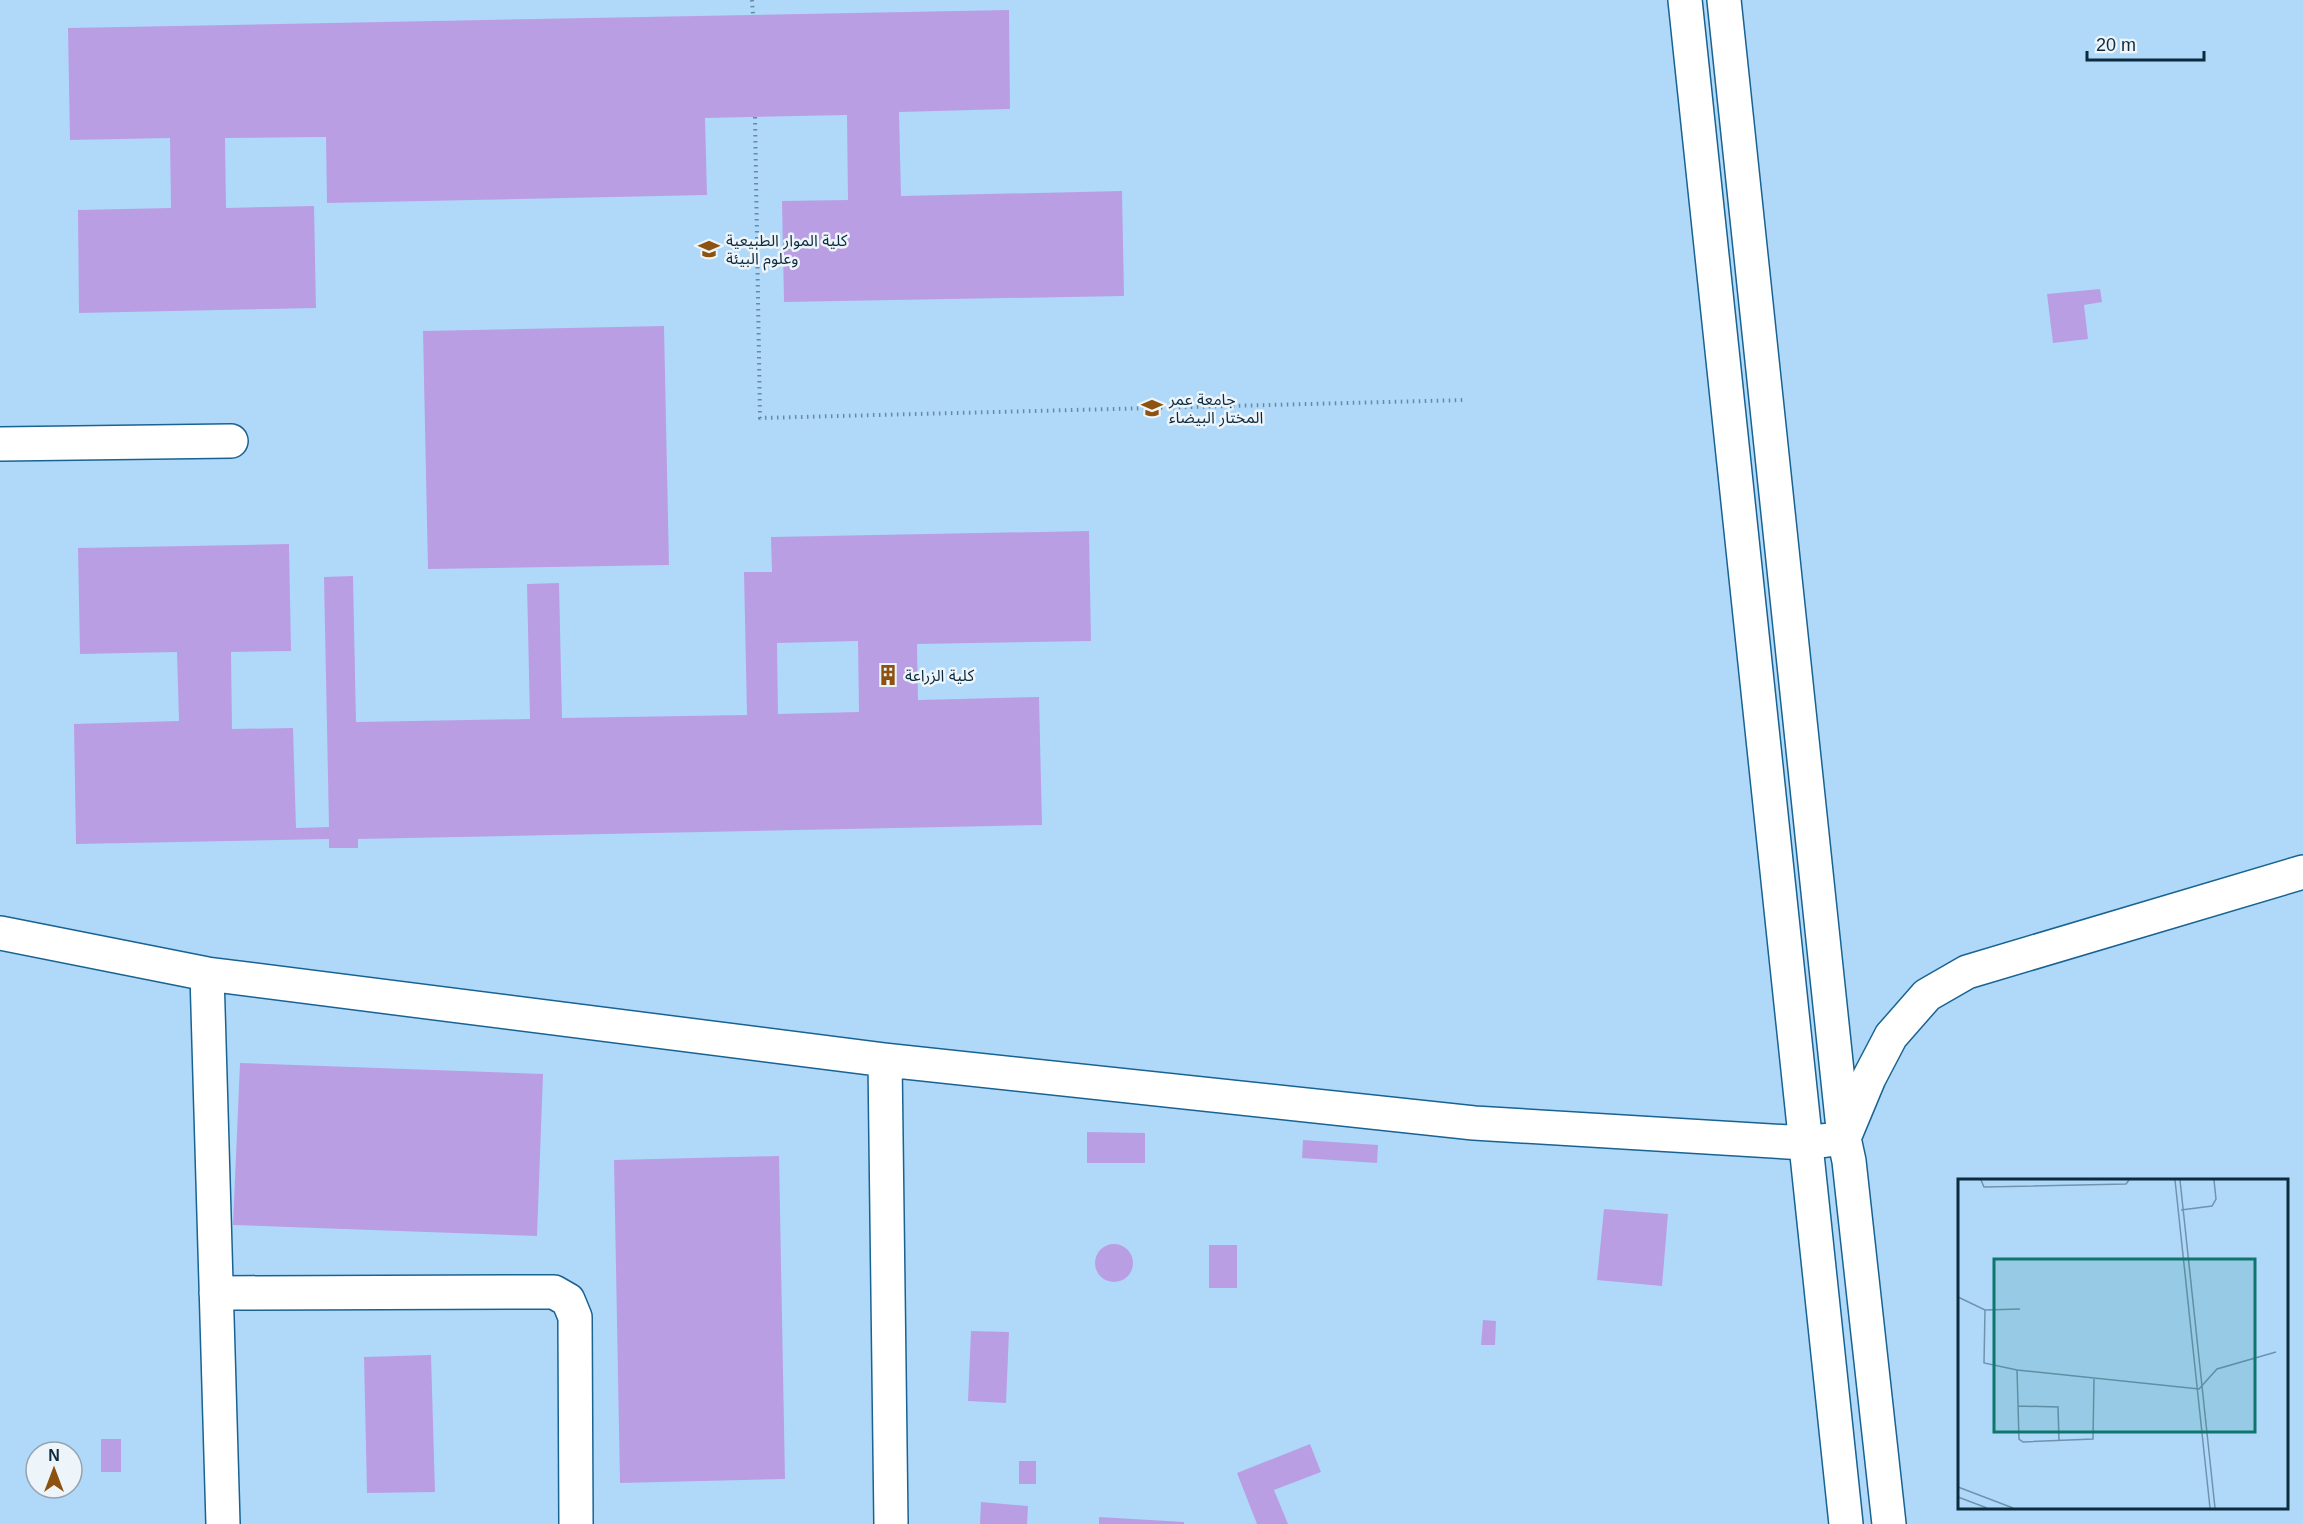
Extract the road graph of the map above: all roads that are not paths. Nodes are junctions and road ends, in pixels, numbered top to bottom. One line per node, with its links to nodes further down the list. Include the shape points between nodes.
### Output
1 (1685, 0): 10 (street)
2 (1724, 0): 9 (street)
3 (231, 441): 4 (street)
4 (0, 444)
5 (2303, 872): 9 (street, via 1967,972 1927,994 1890,1036)
6 (0, 933): 7 (street)
7 (207, 974): 8 (street); 11 (street)
8 (885, 1060): 10 (street, via 1474,1124); 14 (street)
9 (1844, 1138): 10 (street); 16 (street)
10 (1805, 1143): 15 (street)
11 (216, 1293): 12 (street); 13 (street, via 554,1292 568,1300 574,1317)
12 (223, 1524)
13 (576, 1524)
14 (891, 1524)
15 (1846, 1524)
16 (1889, 1524)

